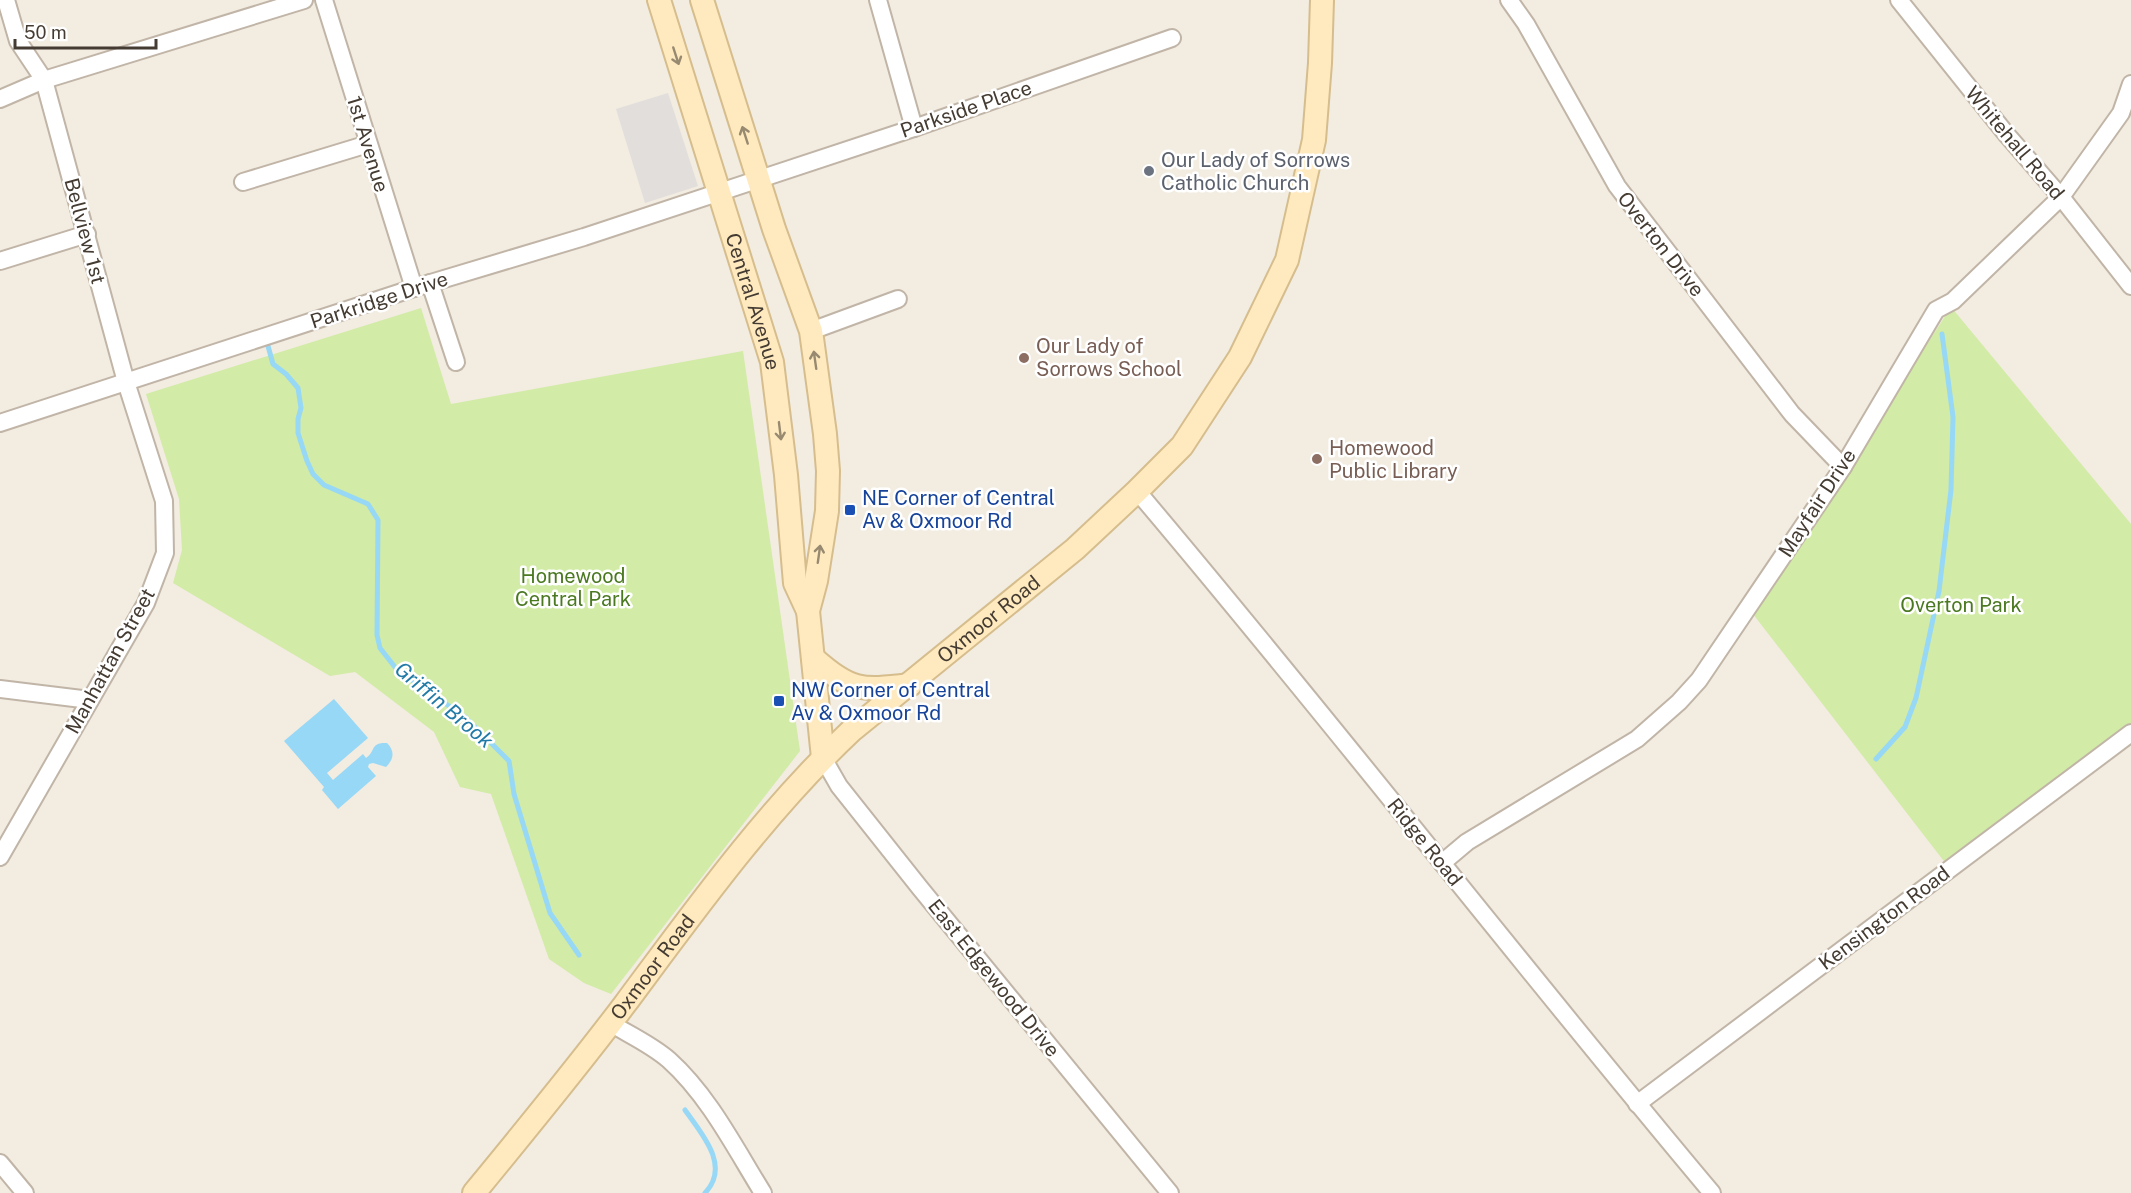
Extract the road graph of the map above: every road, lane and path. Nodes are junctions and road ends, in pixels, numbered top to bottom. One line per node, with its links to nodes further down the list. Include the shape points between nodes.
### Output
1 (6, 0): 11 (street, via 18,41)
2 (304, 0): 11 (street)
3 (324, 0): 15 (street, 1st Avenue)
4 (658, 0): 18 (main road, Central Avenue, one-way to 18)
5 (702, 0): 16 (main road, Central Avenue, one-way to 5)
6 (878, 0): 14 (street)
7 (1322, 0): 30 (main road, Oxmoor Road, via 1314,140 1287,260 1240,357 1182,446)
8 (1509, 0): 29 (street, Overton Drive, via 1617,186 1792,414)
9 (1899, 0): 19 (street, Whitehall Road)
10 (1172, 38): 14 (street, Parkside Place)
11 (44, 80): 13 (street); 20 (street, Bellview 1st)
12 (2131, 84): 19 (street, Mayfair Drive, via 2121,113)
13 (0, 99)
14 (914, 128): 16 (street, Parkside Place)
15 (368, 144): 17 (street); 22 (street, 1st Avenue)
16 (759, 178): 18 (street, Parkridge Drive); 25 (main road, Central Avenue)
17 (243, 182)
18 (719, 191): 22 (street, Parkridge Drive, via 584,237); 31 (main road, Central Avenue, one-way to 31, via 772,362 795,583)
19 (2061, 197): 23 (street, Whitehall Road); 29 (street, Mayfair Drive, via 1953,300 1936,310)
20 (87, 234): 21 (street); 27 (street, Bellview 1st)
21 (0, 261)
22 (422, 285): 26 (street, 1st Avenue); 27 (street, Parkridge Drive)
23 (2131, 286)
24 (898, 299): 25 (street)
25 (811, 331): 31 (main road, Central Avenue, one-way to 25, via 816,581 828,471)
26 (456, 362)
27 (126, 382): 28 (street, Parkridge Drive); 35 (street, Manhattan Street, via 164,501 165,553 146,603)
28 (0, 423)
29 (1843, 467): 39 (street, Mayfair Drive, via 1699,680 1679,702 1637,739 1467,842)
30 (1137, 492): 33 (main road, Oxmoor Road, via 1075,549); 39 (street, Ridge Road)
31 (808, 611): 32 (main road, Central Avenue)
32 (813, 658): 33 (main road, via 852,686 868,689); 37 (main road, Central Avenue)
33 (911, 685): 37 (main road, Oxmoor Road)
34 (0, 689): 35 (street)
35 (90, 700): 38 (street, Manhattan Street)
36 (2131, 734): 41 (street, Kensington Road)
37 (823, 758): 40 (main road, Oxmoor Road, via 725,872); 46 (street, East Edgewood Drive, via 839,786 920,888)
38 (0, 857)
39 (1442, 863): 41 (street, Ridge Road)
40 (610, 1023): 44 (main road, Oxmoor Road); 45 (street, via 670,1061 697,1092)
41 (1637, 1104): 47 (street, Ridge Road)
42 (0, 1163): 43 (street)
43 (25, 1193)
44 (474, 1193)
45 (763, 1193)
46 (1170, 1193)
47 (1712, 1193)

